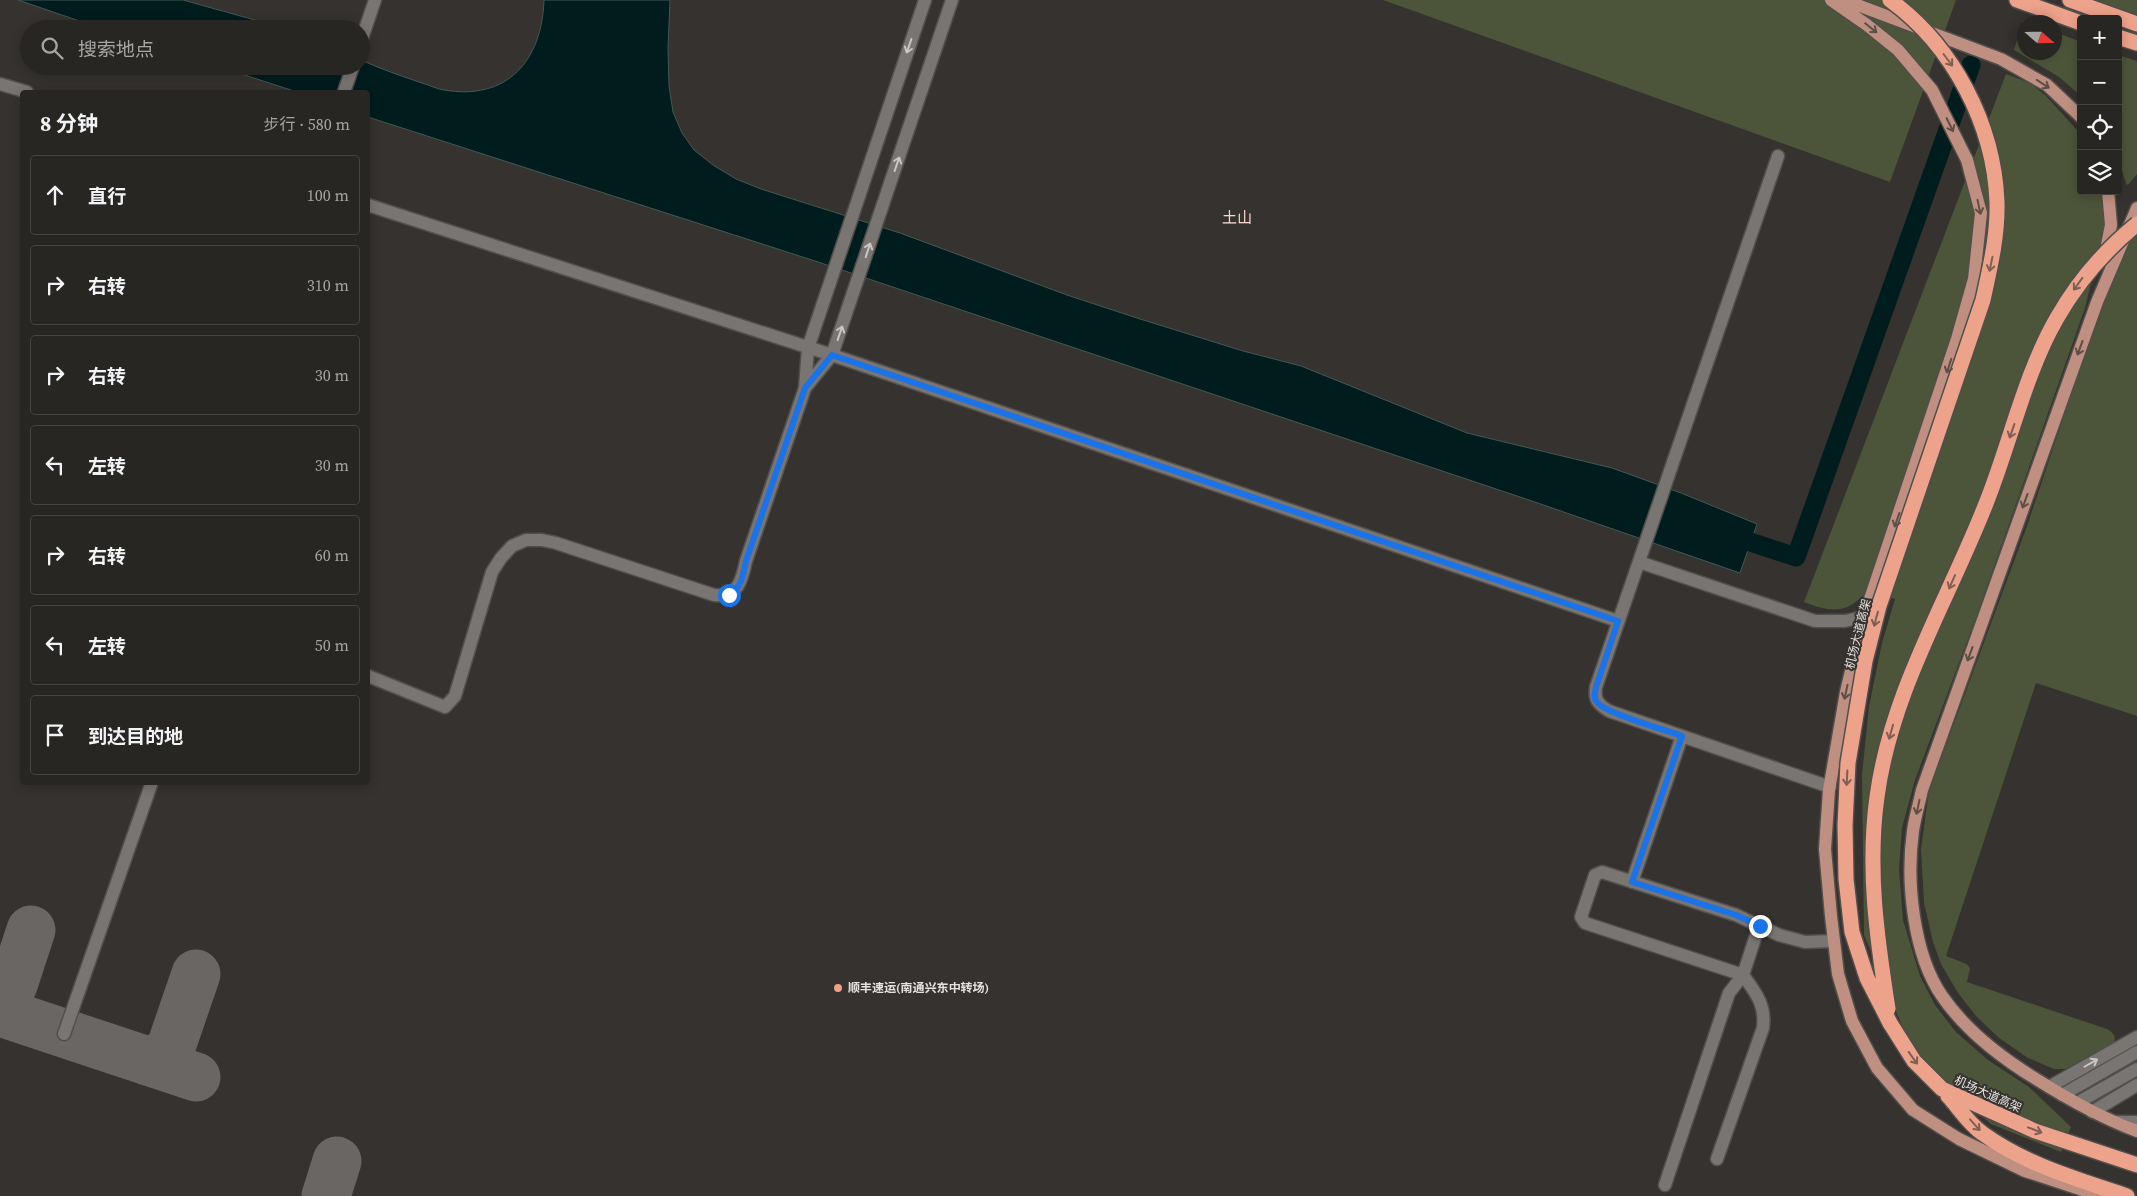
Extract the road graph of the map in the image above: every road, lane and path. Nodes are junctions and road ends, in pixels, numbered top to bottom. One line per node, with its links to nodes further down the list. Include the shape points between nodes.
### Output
1 (375, 0): 9 (street)
2 (925, 0): 25 (street, one-way to 25)
3 (952, 0): 26 (street, one-way to 3)
4 (1831, 0): 29 (main road, one-way to 29, via 1898,50 1932,90 1968,160 1981,213 1974,279 1957,339)
5 (1844, 0): 18 (main road, one-way to 18, via 2001,59 2047,85)
6 (1890, 0): 39 (highway, 机场大道高架, one-way to 39, bridge, via 1930,36 1953,67 1975,106 1991,158 1997,202 1994,248 1983,300 1879,606 1865,661 1848,763 1846,879 1852,932 1867,978)
7 (2017, 0): 10 (highway)
8 (2070, 0): 11 (highway)
9 (368, 20)
10 (2077, 22)
11 (2137, 24)
12 (2122, 38): 13 (highway)
13 (2137, 44)
14 (350, 75): 17 (street)
15 (0, 84): 16 (street)
16 (20, 90)
17 (345, 90)
18 (2077, 113)
19 (1778, 156): 28 (street)
20 (2108, 195): 24 (main road, via 2111,225)
21 (370, 206): 25 (street)
22 (2137, 208): 24 (main road)
23 (2137, 224): 39 (highway, one-way to 39, bridge, via 2099,258 2078,283 2056,319 2038,358 1987,502 1894,721 1883,759 1873,844 1876,932)
24 (2097, 302): 45 (main road, one-way to 45, via 1939,740 1922,790 1913,832 1911,875 1914,912 1923,957 1942,996 1965,1025 1998,1054)
25 (808, 348): 26 (street); 27 (street)
26 (832, 355): 27 (street); 30 (street)
27 (805, 388): 31 (street, via 741,582 729,595 714,595 556,543 526,540 512,546 492,572 452,702 445,708)
28 (1639, 562): 29 (street, via 1815,621 1845,622); 30 (street)
29 (1864, 617): 34 (main road, one-way to 34, via 1846,692)
30 (1618, 621): 32 (street, via 1596,687 1594,696 1597,702 1609,711)
31 (370, 677)
32 (1682, 736): 34 (street); 35 (street)
33 (151, 785): 40 (street)
34 (1830, 787): 37 (main road, via 1825,849)
35 (1632, 882): 36 (street, via 1736,915); 38 (street, via 1602,872 1595,875 1581,917 1585,923)
36 (1760, 926): 37 (street, via 1805,942); 38 (street)
37 (1834, 942): 56 (main road, via 1838,974 1852,1020 1877,1068 1913,1110 1959,1139 2025,1171)
38 (1743, 975): 53 (street, via 1765,1012 1763,1028); 55 (street, via 1729,993)
39 (1890, 1023): 46 (highway, 机场大道高架, one-way to 46, via 1914,1061)
40 (64, 1034)
41 (2137, 1037): 45 (street, one-way to 41)
42 (2137, 1052): 47 (street)
43 (2137, 1069): 48 (street)
44 (2137, 1085): 49 (street)
45 (2049, 1087): 47 (main road)
46 (1942, 1089): 54 (highway, 机场大道高架, one-way to 54, via 2035,1131); 57 (highway, one-way to 57, via 1981,1132 2021,1157)
47 (2062, 1095): 48 (main road)
48 (2077, 1103): 49 (main road)
49 (2092, 1112): 50 (main road)
50 (2112, 1122): 51 (street); 52 (main road)
51 (2137, 1122)
52 (2137, 1130)
53 (1717, 1160)
54 (2137, 1165)
55 (1664, 1185)
56 (2101, 1196)
57 (2127, 1196)

